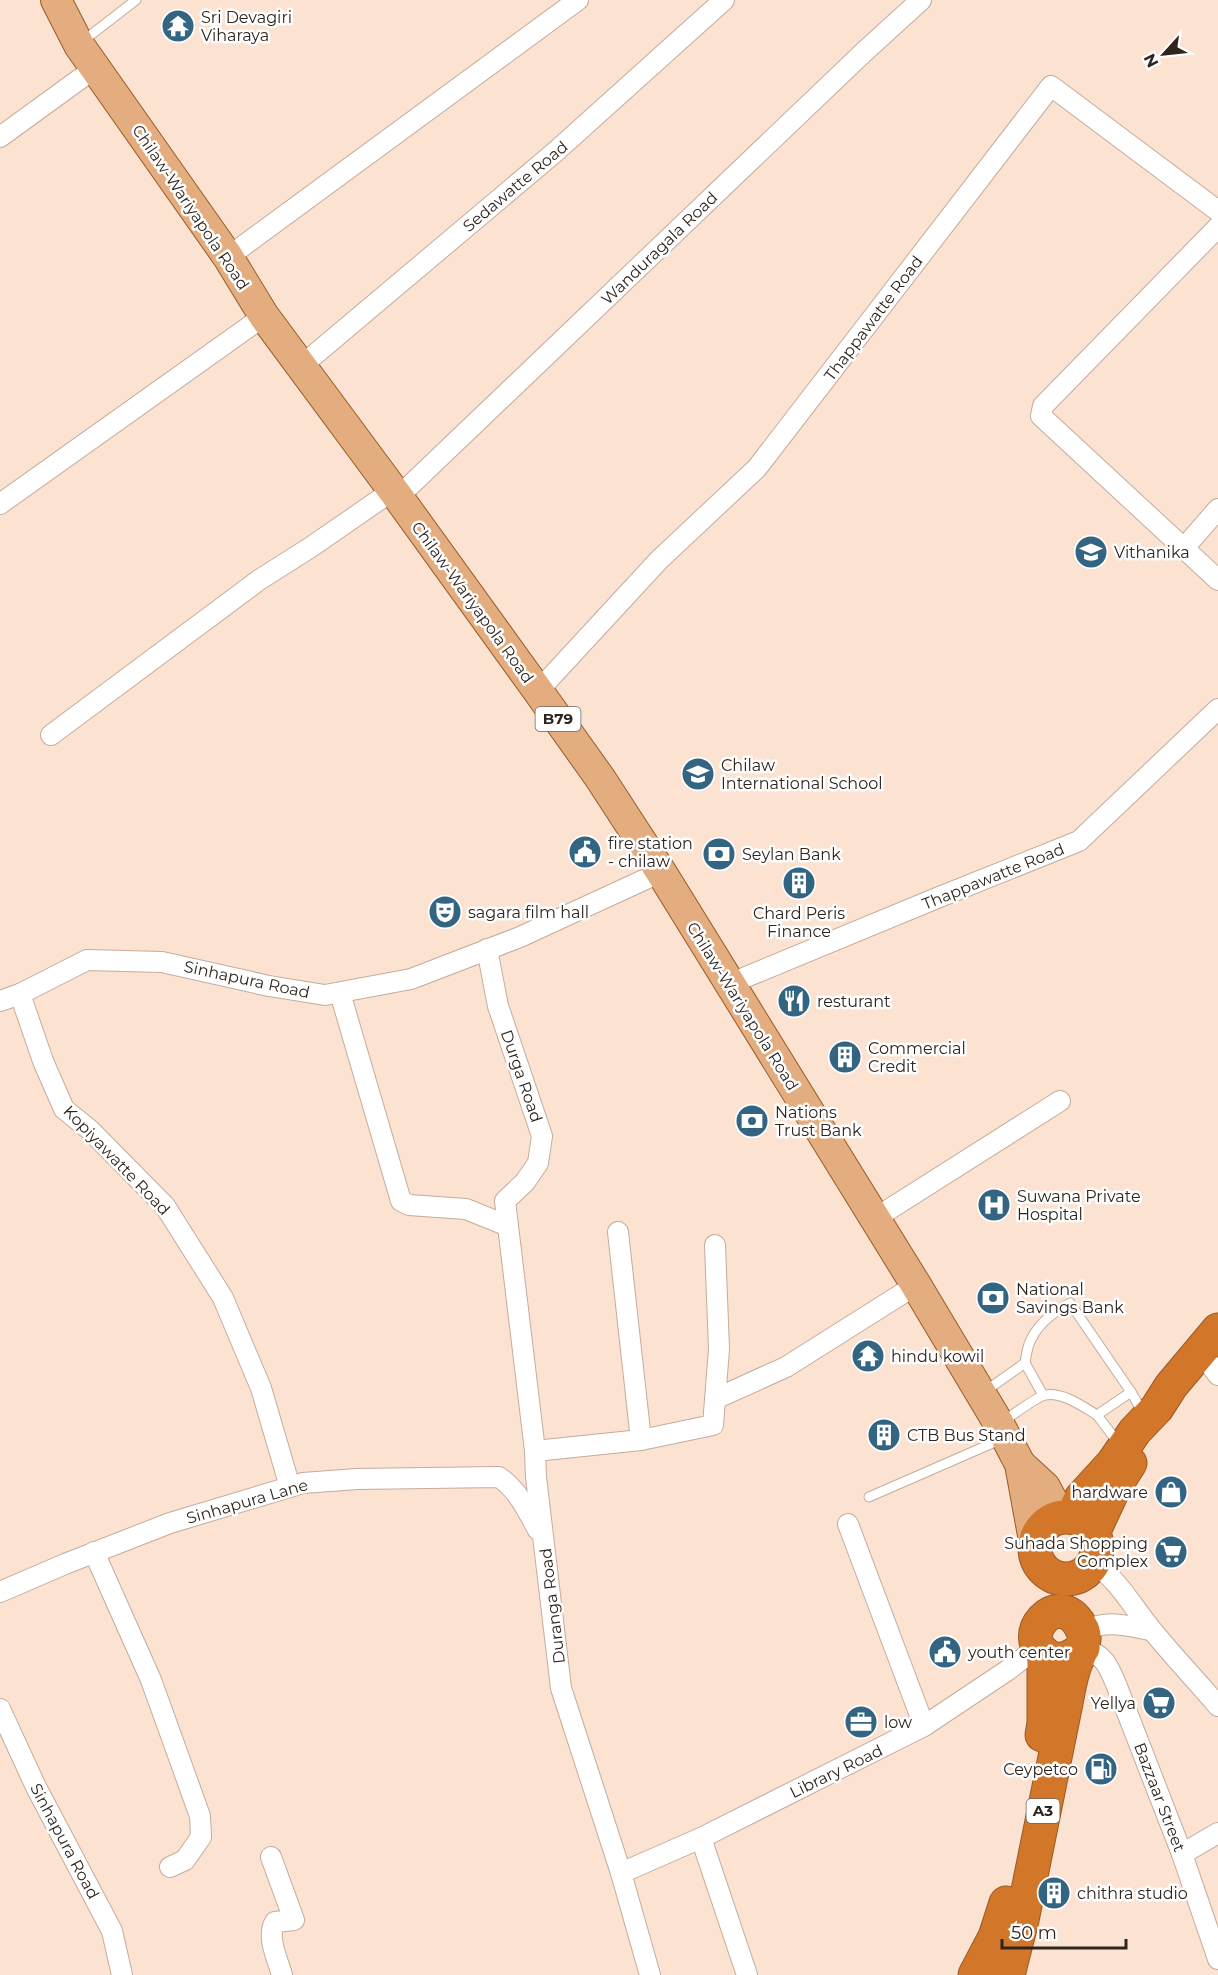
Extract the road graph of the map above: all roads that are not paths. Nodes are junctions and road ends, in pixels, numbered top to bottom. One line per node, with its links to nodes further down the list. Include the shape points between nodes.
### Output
1 (56, 0): 6 (main road, Chilaw-Wariyapola Road / B79)
2 (136, 0): 6 (lane)
3 (578, 0): 10 (street)
4 (724, 0): 12 (street, Sedawatte Road, via 554,153)
5 (921, 0): 13 (street, Wanduragala Road)
6 (87, 56): 7 (street); 10 (main road, Chilaw-Wariyapola Road / B79)
7 (0, 137)
8 (1218, 211): 18 (street, Thappawatte Road, via 1051,86 758,468 659,560)
9 (1218, 227): 16 (street, via 1043,406 1041,416)
10 (228, 257): 11 (main road, Chilaw-Wariyapola Road / B79)
11 (264, 316): 12 (main road, Chilaw-Wariyapola Road / B79); 14 (street)
12 (300, 367): 13 (main road, Chilaw-Wariyapola Road / B79)
13 (395, 494): 18 (main road, Chilaw-Wariyapola Road / B79); 20 (street, Wanduragala Road, via 259,580)
14 (0, 504)
15 (1218, 509): 16 (street)
16 (1184, 548): 17 (street)
17 (1218, 580)
18 (538, 691): 21 (main road, Chilaw-Wariyapola Road / B79)
19 (1218, 709): 23 (street, Thappawatte Road, via 1079,841)
20 (51, 735)
21 (661, 872): 22 (street, Sinhapura Road); 23 (main road, Chilaw-Wariyapola Road / B79)
22 (487, 949): 24 (street, Sinhapura Road, via 411,979); 29 (street, Durga Road, via 498,1006 542,1137 538,1163 505,1200)
23 (729, 984): 28 (main road, Chilaw-Wariyapola Road / B79)
24 (340, 993): 25 (street, Sinhapura Road, via 325,995 269,986 162,962 87,960); 29 (street, via 401,1201 466,1209)
25 (20, 994): 26 (street, Sinhapura Road); 45 (street, Kopiyawatte Road, via 64,1109 165,1206 213,1282 261,1388)
26 (0, 1001)
27 (1060, 1101): 28 (street)
28 (874, 1219): 32 (main road, Chilaw-Wariyapola Road / B79)
29 (508, 1226): 43 (street, Duranga Road)
30 (618, 1232): 41 (street)
31 (715, 1245): 37 (street, via 719,1349)
32 (916, 1285): 35 (main road, Chilaw-Wariyapola Road / B79); 37 (street, via 786,1366)
33 (1212, 1352): 38 (highway)
34 (1025, 1363): 35 (lane); 36 (lane); 38 (lane, via 1029,1344 1040,1327 1052,1313 1070,1303)
35 (982, 1394): 40 (main road, Chilaw-Wariyapola Road / B79)
36 (1043, 1395): 39 (lane, via 1065,1398); 40 (lane)
37 (715, 1399): 41 (street, via 713,1425)
38 (1145, 1406): 39 (lane); 42 (highway); 48 (highway, via 1144,1439)
39 (1097, 1414): 42 (lane)
40 (1003, 1431): 44 (main road, Chilaw-Wariyapola Road / B79); 46 (lane)
41 (641, 1440): 43 (street)
42 (1123, 1449): 48 (highway, via 1081,1498)
43 (536, 1451): 49 (street, Duranga Road)
44 (1020, 1464): 48 (main road, B79, via 1045,1487); 51 (main road, B79)
45 (290, 1487): 49 (street, Sinhapura Lane, via 357,1479 499,1477 511,1485); 50 (street, Sinhapura Lane, via 170,1523)
46 (869, 1497)
47 (848, 1524): 58 (street)
48 (1080, 1533): 51 (highway, via 1046,1524 1036,1538); 51 (highway, via 1086,1571 1078,1576 1069,1579 1050,1575); 53 (street)
49 (545, 1542): 64 (street, Duranga Road, via 561,1688)
50 (94, 1552): 52 (street, Sinhapura Lane); 63 (street, via 151,1680 200,1816 201,1837 185,1860)
51 (1039, 1557): 55 (highway, A3)
52 (0, 1592)
53 (1151, 1630): 54 (street, via 1108,1623 1096,1625); 56 (street)
54 (1083, 1639): 55 (highway, via 1072,1657 1063,1660 1052,1658); 55 (highway, via 1076,1617 1061,1611 1045,1616); 61 (street, Bazzaar Street, via 1110,1671); 71 (highway, A3)
55 (1040, 1641): 58 (street, Library Road, via 1008,1670); 70 (highway, A3, via 1044,1723 1031,1806 995,1937)
56 (1218, 1706)
57 (0, 1709): 66 (street, Sinhapura Road, via 112,1931)
58 (924, 1726): 60 (street, Library Road)
59 (1218, 1833): 61 (street)
60 (701, 1838): 64 (street, Library Road); 69 (street)
61 (1182, 1854): 65 (street, Bazzaar Street)
62 (271, 1857): 67 (street, via 294,1920 275,1922 271,1929)
63 (170, 1866)
64 (621, 1873): 68 (street, Duranga Road)
65 (1218, 1959)
66 (122, 1975)
67 (282, 1975)
68 (650, 1975)
69 (747, 1975)
70 (975, 1975)
71 (1008, 1975)

